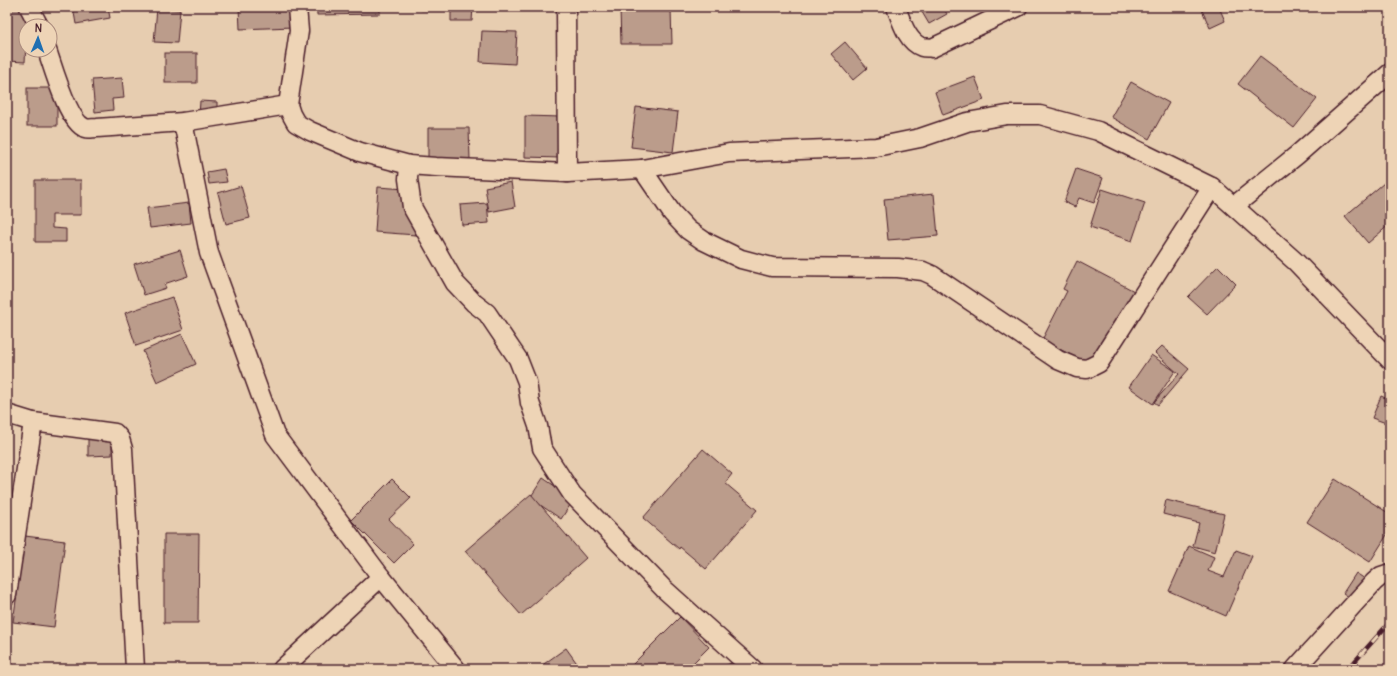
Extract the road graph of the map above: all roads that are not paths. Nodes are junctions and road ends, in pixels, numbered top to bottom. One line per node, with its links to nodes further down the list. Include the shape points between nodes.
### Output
1 (29, 7): 6 (street)
2 (297, 7): 9 (street, via 299,31)
3 (566, 7): 13 (street)
4 (896, 7): 5 (street, via 905,30 913,41 921,47 932,48)
5 (1018, 7)
6 (35, 18)
7 (51, 58): 10 (street, via 73,118 84,128)
8 (1390, 73): 15 (street, via 1297,155)
9 (288, 105): 10 (street); 11 (street, via 296,123 310,131 360,152)
10 (183, 122): 21 (street, via 209,253 275,435)
11 (409, 165): 13 (street); 26 (street, via 412,207 455,283 474,303 487,312 518,359 527,382 542,448 572,494 664,589)
12 (642, 169): 13 (street); 14 (street, via 729,153 876,147 920,138 967,122 1007,115 1040,115 1098,131); 14 (street, via 672,213 688,230 740,259 772,267 898,268 923,271 1058,360 1077,368 1087,369 1099,363)
13 (567, 173)
14 (1212, 187): 15 (street)
15 (1234, 206): 16 (street, via 1296,262)
16 (1390, 360)
17 (7, 414): 18 (street)
18 (33, 422): 19 (street); 23 (street, via 106,431 115,433 120,439 123,449)
19 (12, 534): 22 (street)
20 (1390, 573): 27 (street, via 1374,582)
21 (381, 577): 24 (street); 25 (street)
22 (7, 595)
23 (135, 669)
24 (282, 669)
25 (456, 669)
26 (753, 669)
27 (1295, 669)

